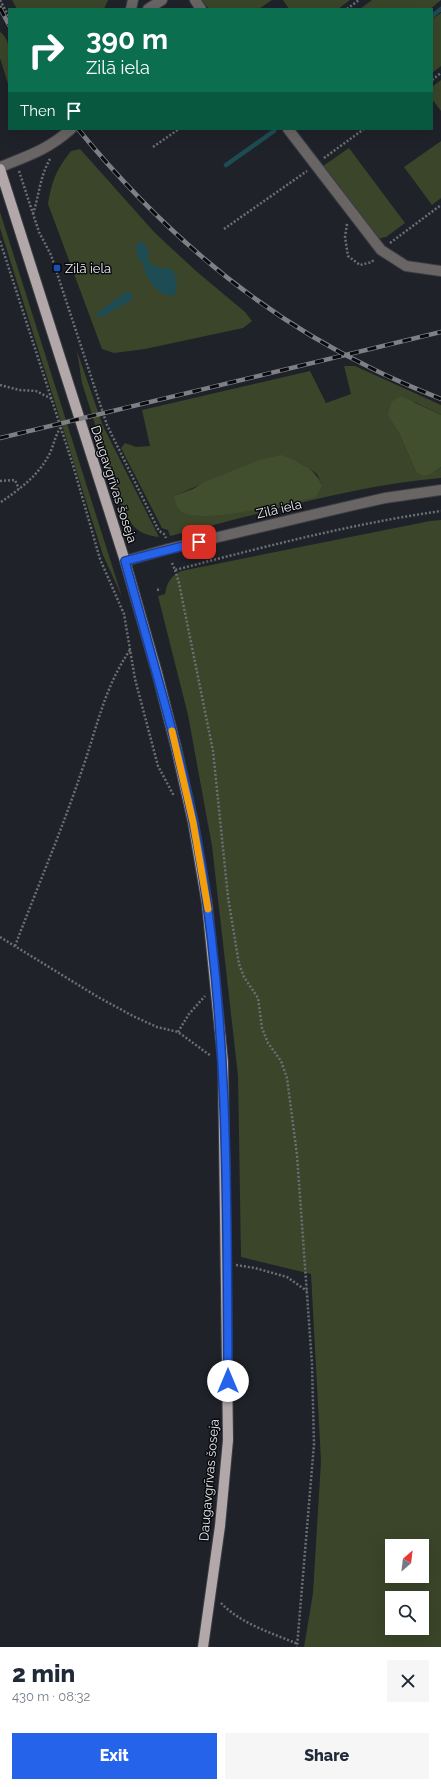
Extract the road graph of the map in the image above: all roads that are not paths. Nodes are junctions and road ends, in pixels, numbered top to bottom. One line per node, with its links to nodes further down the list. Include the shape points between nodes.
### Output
1 (162, 0): 2 (street)
2 (150, 8)
3 (70, 130): 5 (street, via 54,143)
4 (289, 130): 6 (street, via 381,250 406,266)
5 (0, 168): 8 (main road, Daugavgrīvas šoseja)
6 (441, 271)
7 (441, 490): 8 (street, Zilā iela, via 385,498)
8 (125, 561): 9 (main road, Daugavgrīvas šoseja, via 161,688 193,822 207,904 223,1062 228,1440)
9 (203, 1647)

